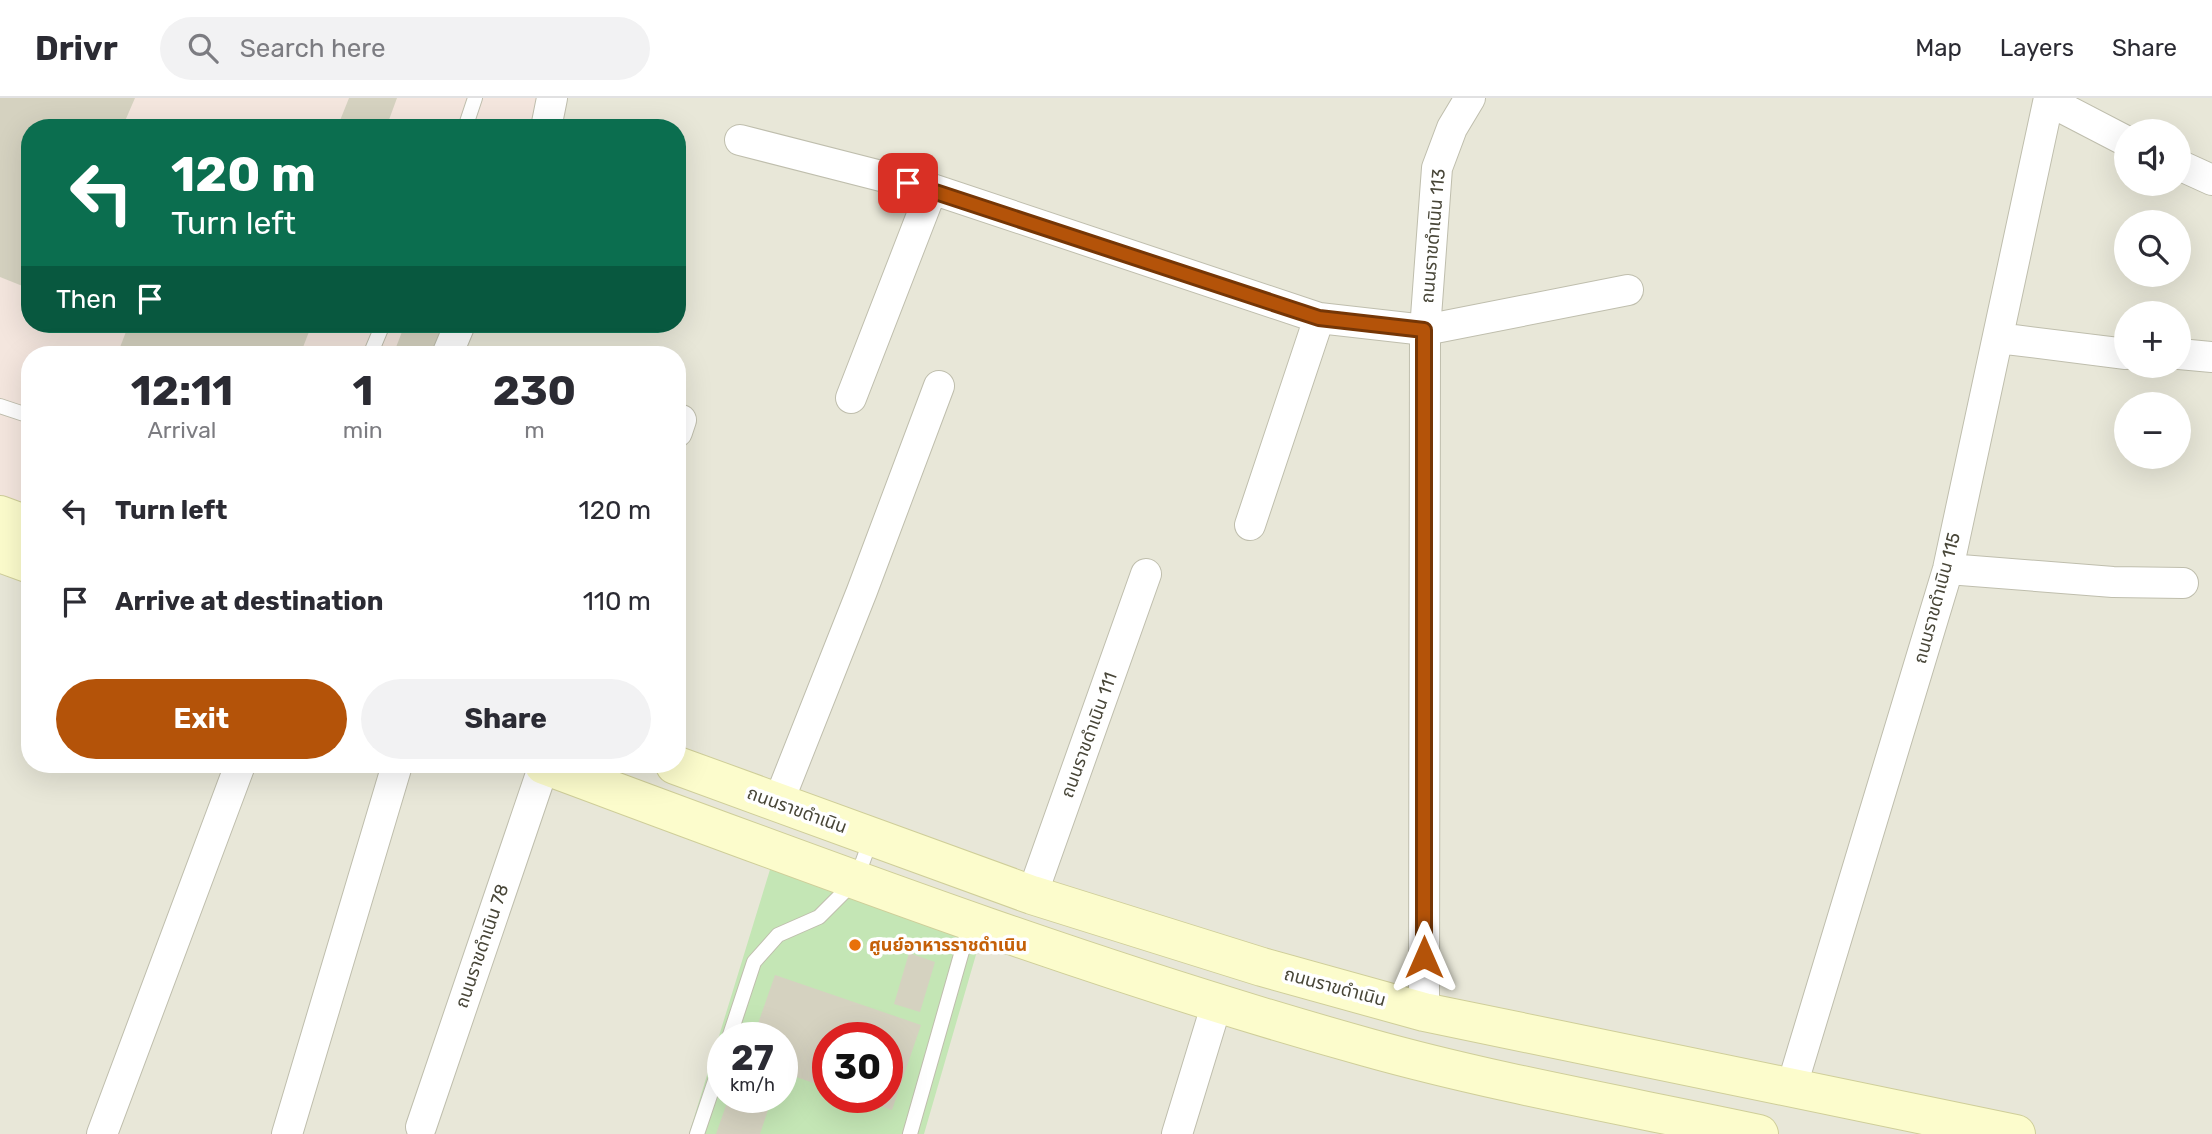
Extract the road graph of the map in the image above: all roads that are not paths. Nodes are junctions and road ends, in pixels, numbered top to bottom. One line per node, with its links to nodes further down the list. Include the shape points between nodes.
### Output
1 (475, 98): 5 (lane)
2 (552, 98): 6 (street)
3 (1470, 98): 14 (street, ถนนราขดำเนิน 113, via 1437,168)
4 (2049, 100): 7 (street); 15 (street, ถนนราขดำเนิน 115)
5 (468, 119)
6 (548, 119)
7 (2114, 135)
8 (740, 140): 11 (street)
9 (2191, 170): 10 (street)
10 (2212, 180)
11 (932, 189): 13 (street); 20 (street)
12 (1628, 290): 14 (street)
13 (1319, 318): 14 (street); 25 (street)
14 (1424, 330): 42 (street, ถนนราขดำเนิน 113)
15 (1998, 338): 16 (street); 26 (street, ถนนราขดำเนิน 115)
16 (2114, 352)
17 (2191, 355): 18 (street)
18 (2212, 357)
19 (939, 386): 34 (street)
20 (851, 398)
21 (0, 406): 22 (lane)
22 (21, 413)
23 (0, 515): 24 (main road)
24 (21, 523)
25 (1250, 525)
26 (1948, 569): 28 (street, via 2113,583); 44 (street, ถนนราขดำเนิน 115)
27 (1146, 574): 37 (street, ถนนราขดำเนิน 111)
28 (2183, 583)
29 (686, 769): 34 (main road, ถนนราขดำเนิน)
30 (237, 773): 48 (street)
31 (395, 773): 49 (street)
32 (541, 773): 46 (street, ถนนราขดำเนิน 78)
33 (566, 773): 36 (main road)
34 (778, 803): 35 (main road, ถนนราขดำเนิน)
35 (872, 837): 36 (lane); 37 (main road, ถนนราขดำเนิน)
36 (856, 880): 39 (main road); 43 (lane, via 819,917 778,935 754,962)
37 (1032, 895): 38 (main road, ถนนราขดำเนิน)
38 (1095, 917): 40 (main road); 42 (main road, ถนนราขดำเนิน)
39 (970, 922): 40 (main road); 51 (lane)
40 (1083, 960): 41 (main road)
41 (1217, 1003): 47 (main road, via 1369,1048); 52 (street)
42 (1424, 1012): 44 (main road, ถนนราขดำเนิน)
43 (734, 1022)
44 (1791, 1089): 54 (main road, ถนนราขดำเนิน)
45 (707, 1104): 50 (lane)
46 (421, 1127)
47 (1710, 1129): 53 (main road)
48 (102, 1134)
49 (288, 1134)
50 (697, 1134)
51 (911, 1134)
52 (1177, 1134)
53 (1759, 1134)
54 (2016, 1134)

